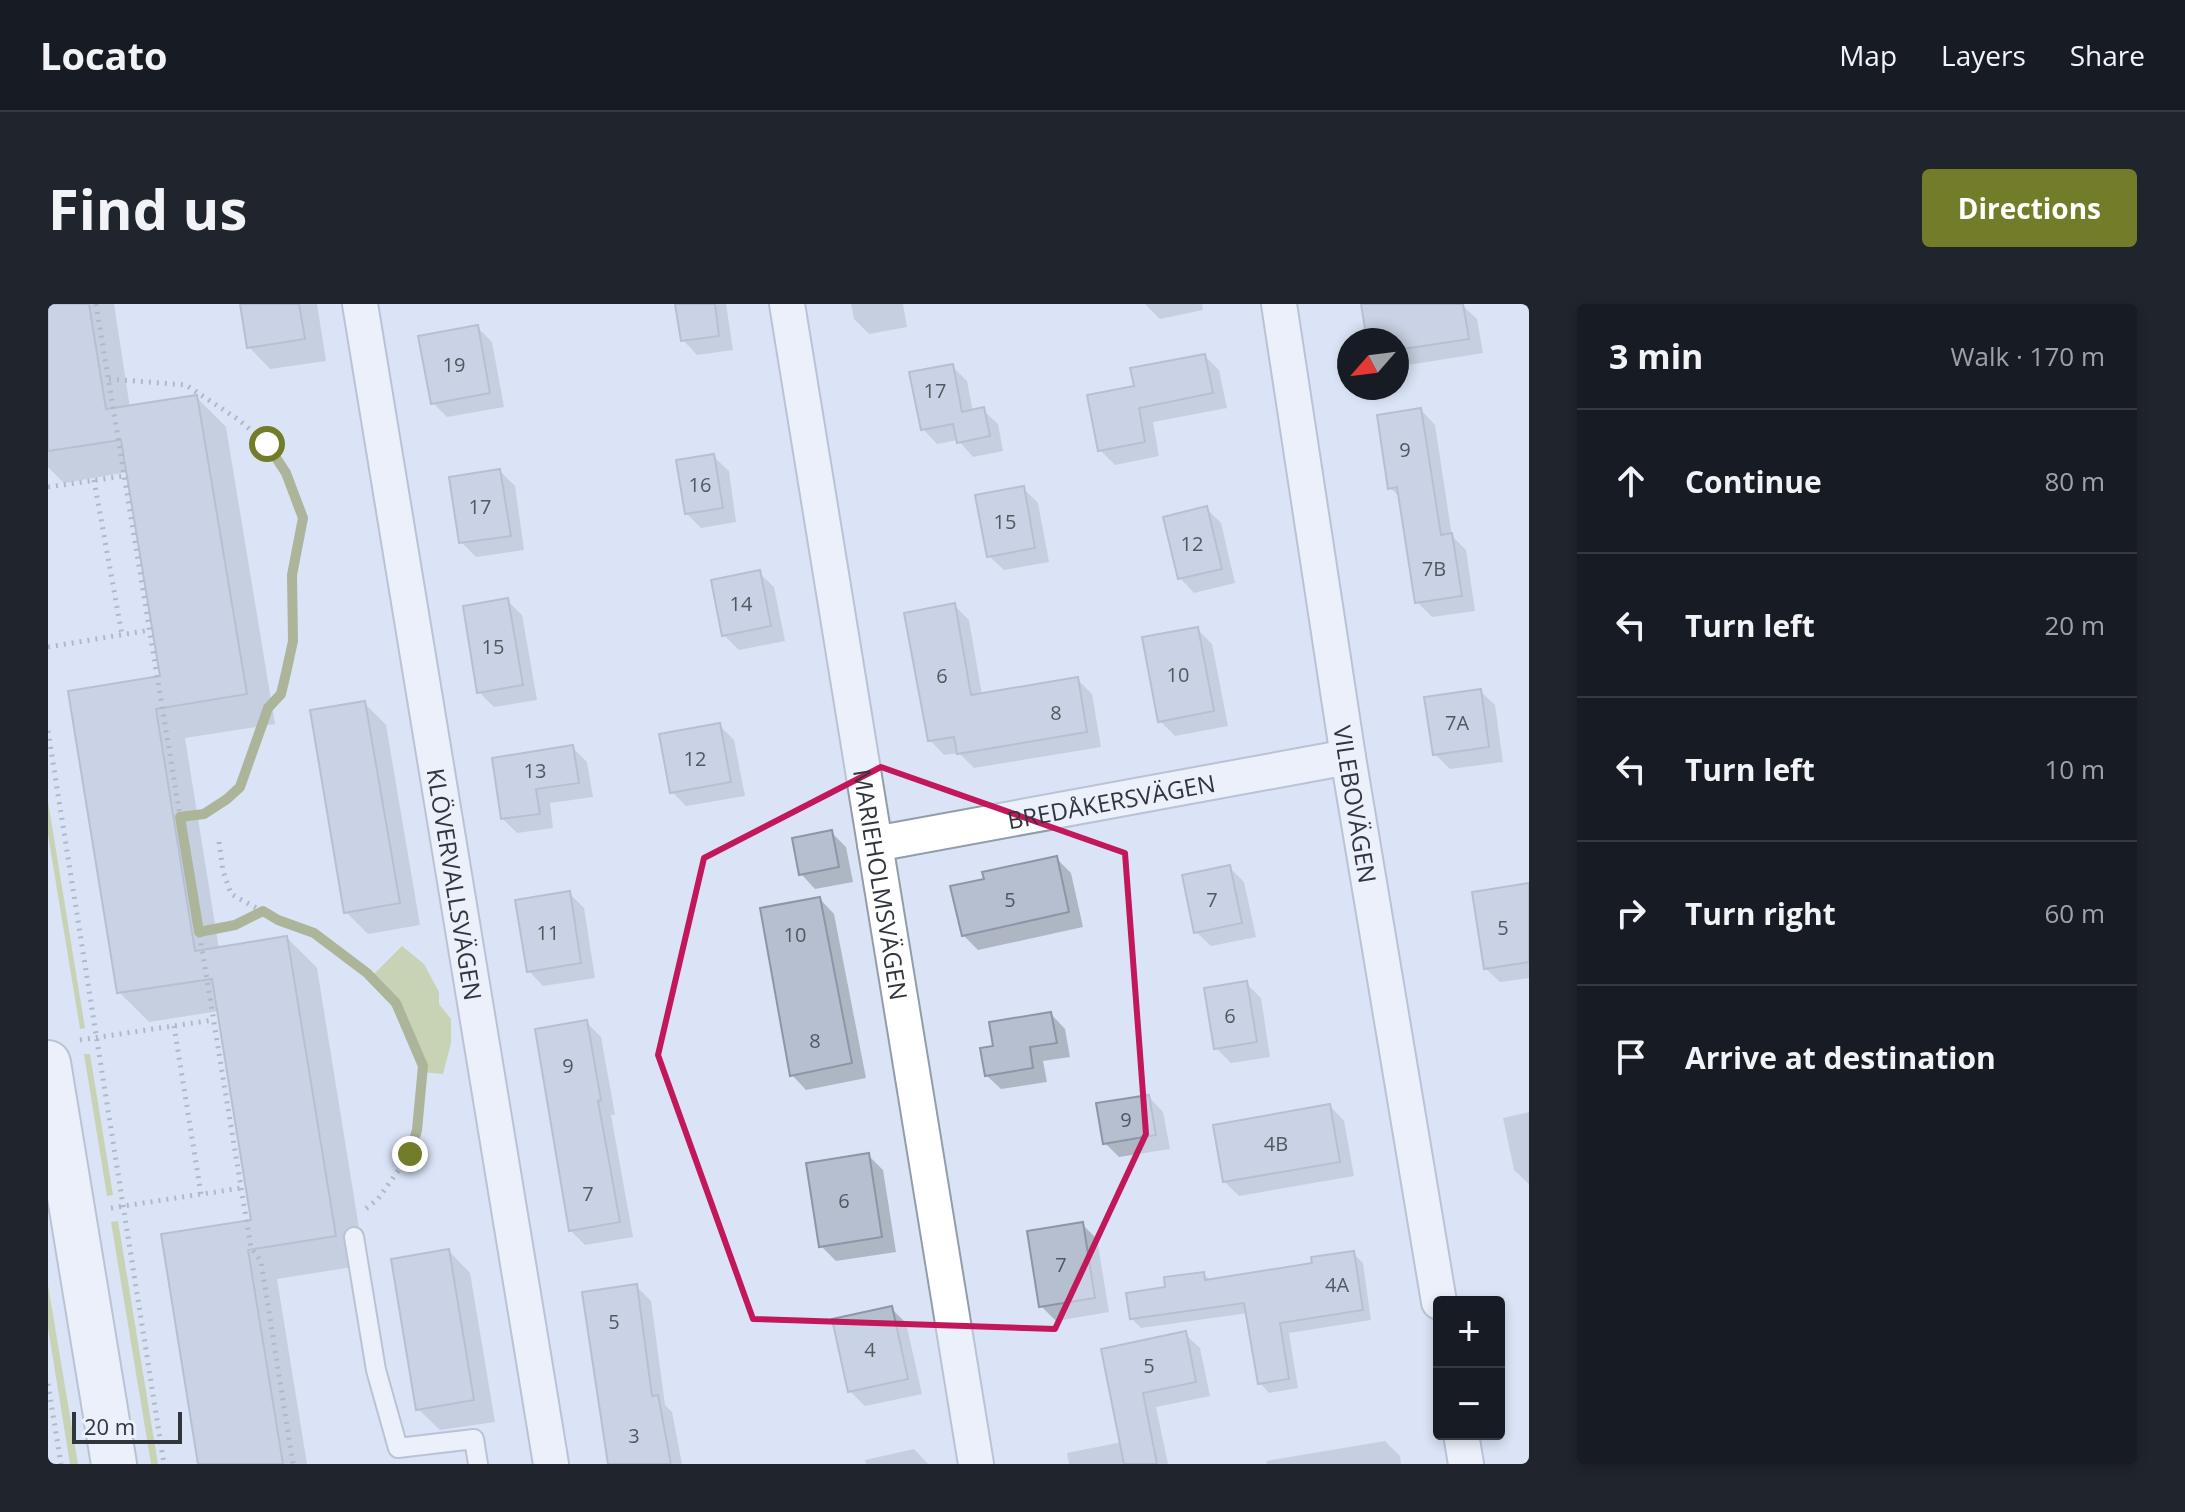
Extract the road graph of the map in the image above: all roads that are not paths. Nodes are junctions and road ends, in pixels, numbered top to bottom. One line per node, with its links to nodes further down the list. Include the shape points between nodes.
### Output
1 (360, 304): 12 (street, KLÖVERVALLSVÄGEN)
2 (787, 304): 5 (street, MARIEHOLMSVÄGEN)
3 (1279, 304): 4 (street, VILEBOVÄGEN)
4 (1348, 757): 5 (street, BREDÅKERSVÄGEN); 8 (street, VILEBOVÄGEN)
5 (875, 844): 13 (street, MARIEHOLMSVÄGEN)
6 (48, 1063): 10 (street)
7 (354, 1237): 11 (lane, via 376,1370 398,1448 474,1439)
8 (1438, 1296)
9 (1462, 1440): 14 (street)
10 (114, 1464)
11 (478, 1464)
12 (551, 1464)
13 (976, 1464)
14 (1466, 1464)

